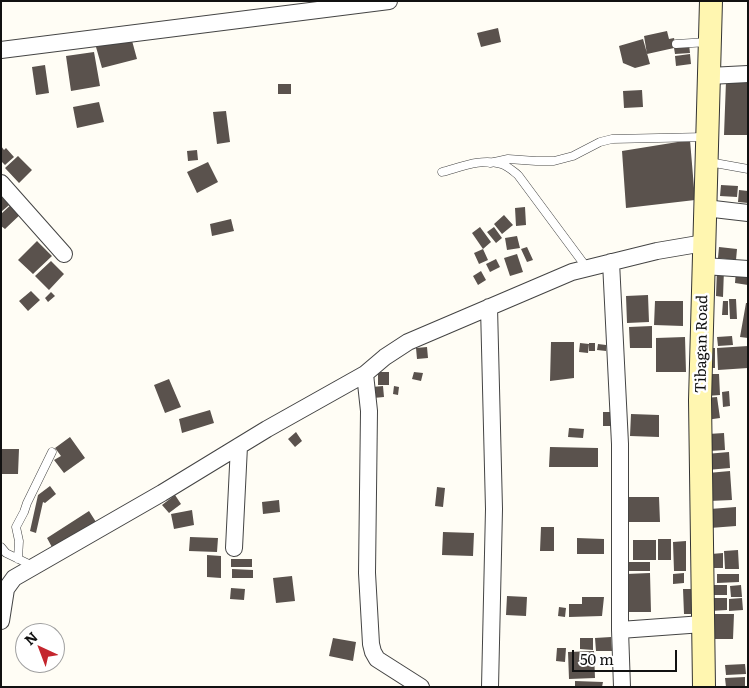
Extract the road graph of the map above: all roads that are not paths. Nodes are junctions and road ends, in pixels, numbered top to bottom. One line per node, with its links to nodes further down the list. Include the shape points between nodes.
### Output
1 (390, 1): 5 (street)
2 (711, 1): 3 (main road, Tibagan Road)
3 (710, 42): 4 (lane); 7 (main road, Tibagan Road)
4 (676, 44)
5 (1, 50)
6 (748, 74): 7 (street)
7 (709, 76): 8 (main road, Tibagan Road)
8 (707, 137): 9 (main road, Tibagan Road); 10 (lane, via 612,139 554,161 508,159)
9 (707, 162): 11 (lane); 14 (main road, Tibagan Road)
10 (490, 163): 12 (lane, via 480,162); 20 (lane, via 500,164 518,175)
11 (748, 169)
12 (442, 172)
13 (1, 183): 17 (street)
14 (705, 208): 15 (street); 16 (main road, Tibagan Road)
15 (748, 213)
16 (704, 243): 18 (street); 19 (main road, Tibagan Road)
17 (64, 254)
18 (611, 262): 20 (street); 32 (street, via 620,444)
19 (704, 266): 21 (street); 31 (main road, Tibagan Road, via 700,400)
20 (587, 268): 22 (street)
21 (748, 269)
22 (489, 307): 23 (street, via 408,342 384,357); 34 (street, via 494,509)
23 (366, 374): 24 (street); 33 (street, via 369,411 367,573 371,644 378,659)
24 (239, 446): 27 (street); 29 (street)
25 (52, 452): 28 (lane, via 16,527)
26 (1, 547): 28 (lane)
27 (234, 548)
28 (18, 559): 29 (lane)
29 (35, 567): 30 (street, via 8,585)
30 (1, 621)
31 (703, 624): 32 (street); 36 (main road, Tibagan Road)
32 (620, 630): 35 (street)
33 (421, 687)
34 (490, 687)
35 (622, 687)
36 (704, 687)

